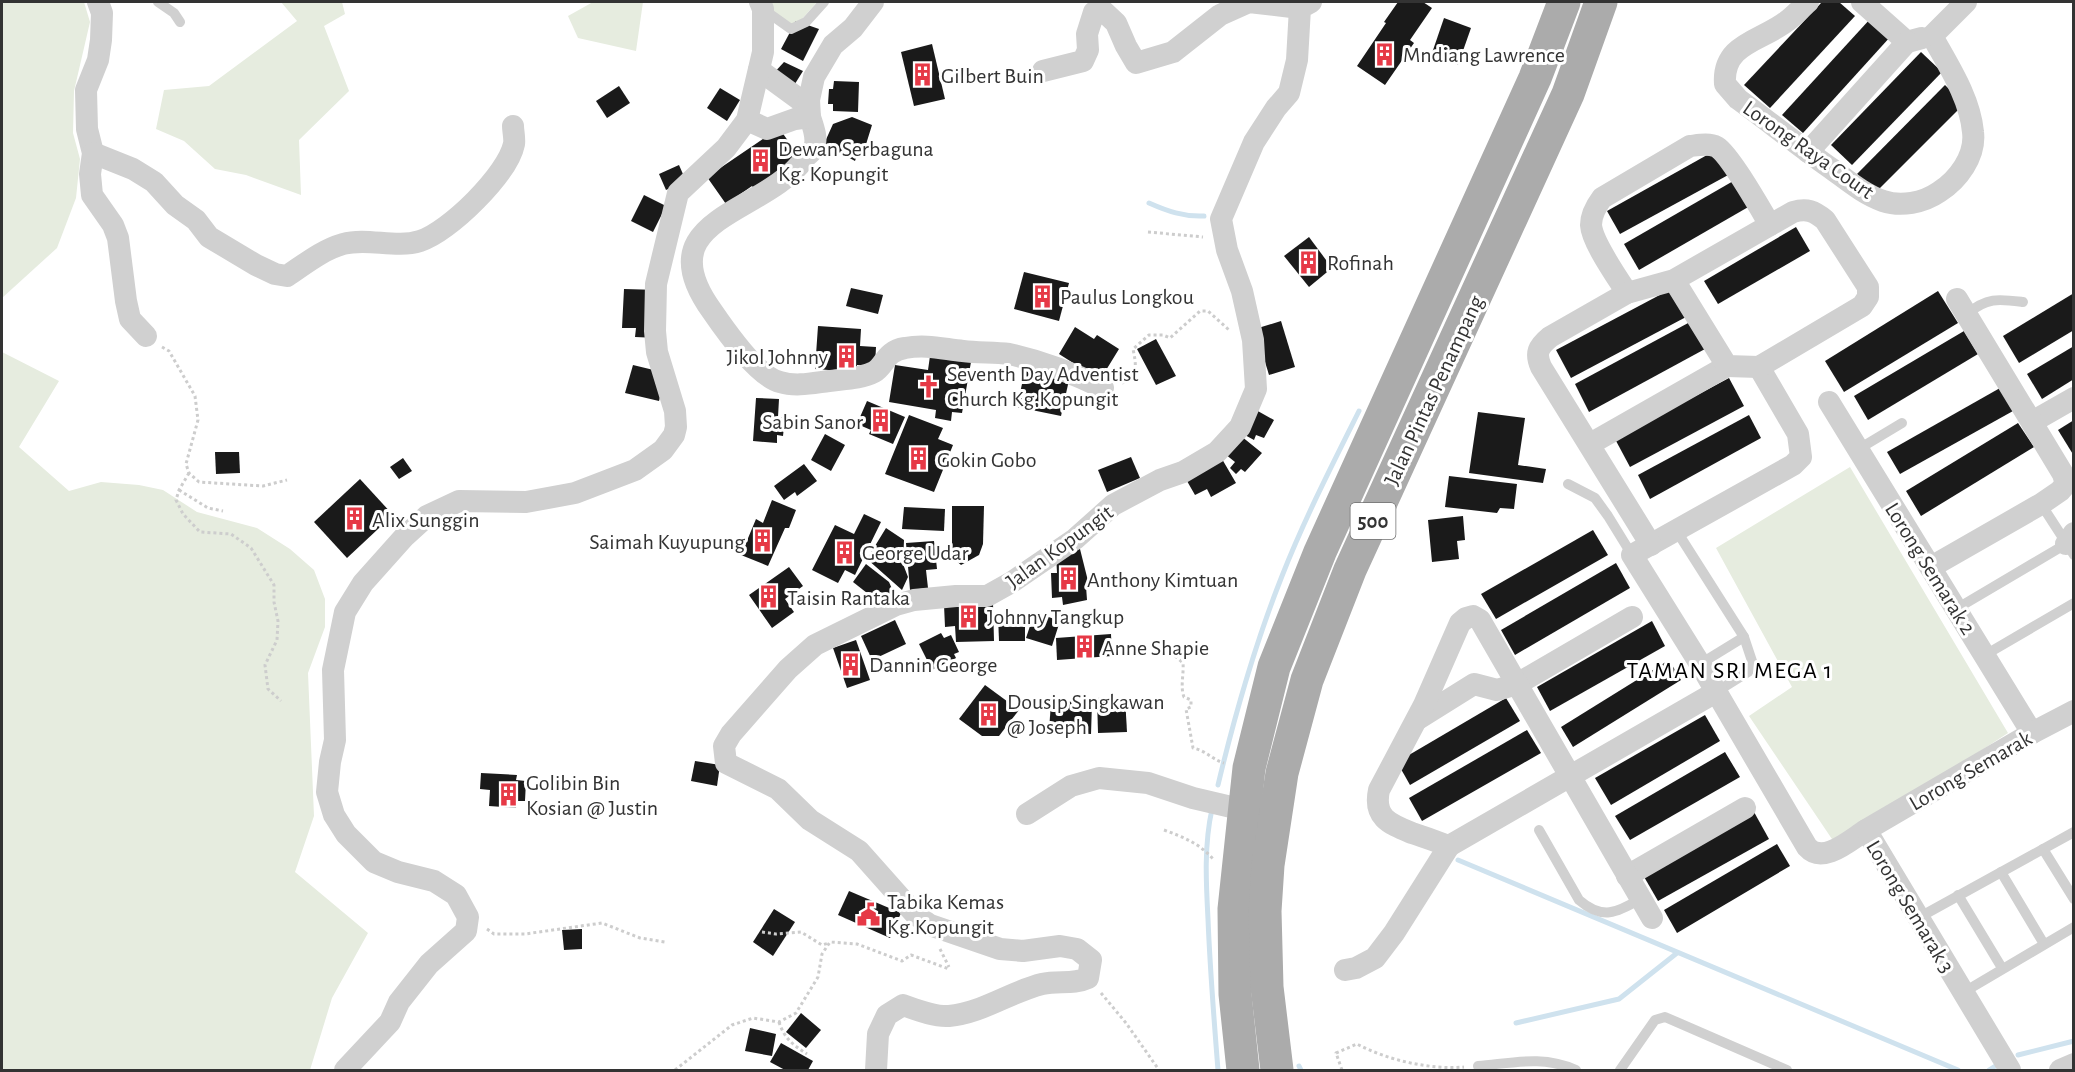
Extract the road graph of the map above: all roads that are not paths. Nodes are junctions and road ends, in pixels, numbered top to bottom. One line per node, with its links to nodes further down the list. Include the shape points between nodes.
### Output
1 (98, 2): 21 (street, via 102,13 101,40 86,90 87,129)
2 (158, 2): 12 (lane)
3 (824, 2): 10 (lane, via 806,22 791,29)
4 (873, 2): 17 (street, via 853,28 833,45 814,77)
5 (1564, 2): 23 (main road, Jalan Pintas Penampang / 500, via 1535,78)
6 (1601, 2): 26 (main road, Jalan Pintas Penampang / 500, via 1568,94)
7 (1808, 2): 20 (street, Lorong Raya Court, via 1786,22 1747,43 1726,65 1724,78 1730,92)
8 (1862, 2): 14 (street)
9 (1966, 2): 13 (street)
10 (762, 5): 15 (street, via 763,52)
11 (1306, 5): 16 (street, via 1249,2 1220,15 1173,52 1136,63 1116,23 1101,9 1094,12 1083,61); 79 (street, Jalan Kopungit, via 1289,93 1254,142 1221,219 1253,340 1256,388 1240,428 1217,452 1113,505 1075,539 987,596 914,600 896,605 816,645 788,669 724,747 726,763 778,789 810,820 859,851 908,907 930,925 999,949 1023,951 1060,946 1077,949 1091,960 1088,978 1079,982 1044,983 974,1011 947,1017 903,1005 887,1015 878,1034)
12 (180, 22)
13 (1932, 36): 14 (street); 20 (street, Lorong Raya Court, via 1958,85 1974,133 1966,164 1951,184 1914,203 1885,202)
14 (1907, 42): 20 (street)
15 (759, 70): 17 (street); 18 (street)
16 (1043, 71)
17 (810, 108): 18 (street, via 795,119 767,129); 32 (street, via 814,148 779,185 705,231 690,260 697,290 765,375 778,382 800,385 855,378 875,371 886,356 902,348 930,345 1007,354 1074,374)
18 (747, 120): 78 (street, via 726,148 678,193 656,284 657,352 676,427 663,450 635,470 575,493 526,502 459,501 427,516 370,574 345,612 333,670 335,740 327,792 334,815 346,834 374,862 434,881 456,895 468,917 466,931 429,964 399,1002 390,1022)
19 (513, 126): 21 (street, via 514,144 489,186 445,227 421,241 345,244 327,250 287,276 256,265 209,237 154,182)
20 (1808, 152)
21 (93, 153): 29 (street, via 92,195 118,238 130,319)
22 (1770, 225): 24 (street); 25 (street, via 1718,147 1703,144 1682,150 1602,198 1594,210 1591,224 1595,239); 31 (street, via 1805,208 1816,212 1863,277 1868,297 1862,306)
23 (1443, 280): 26 (main road); 58 (main road, Jalan Pintas Penampang / 500, via 1320,552 1274,667)
24 (1674, 280): 25 (street); 30 (street)
25 (1627, 293): 37 (street, via 1550,337 1537,352 1541,367)
26 (1477, 294): 81 (main road, Jalan Pintas Penampang / 500, via 1350,570 1307,680 1282,773 1265,911 1267,987)
27 (2023, 302): 28 (lane, via 1990,300)
28 (1962, 306): 35 (street)
29 (146, 336)
30 (1727, 366): 31 (street); 37 (street)
31 (1759, 367): 41 (street, via 1798,434 1801,457)
32 (1103, 388)
33 (2073, 398): 35 (street)
34 (1829, 402): 38 (street, Lorong Semarak 2)
35 (2032, 422): 40 (street, via 2066,484)
36 (1902, 423): 38 (lane)
37 (1590, 444): 43 (street)
38 (1857, 450): 44 (street, Lorong Semarak 2)
39 (1568, 484): 43 (lane, via 1595,498)
40 (2041, 504): 42 (lane); 44 (street)
41 (1676, 530): 43 (street); 48 (lane)
42 (2071, 544): 46 (lane)
43 (1641, 550): 50 (street)
44 (1931, 567): 46 (street, Lorong Semarak 2)
45 (2073, 603): 49 (lane)
46 (1956, 609): 49 (street, Lorong Semarak 2)
47 (1632, 617): 51 (street)
48 (1744, 637): 50 (lane); 52 (lane, via 1753,664 1748,672)
49 (1985, 655): 55 (street, Lorong Semarak 2)
50 (1700, 664): 52 (street)
51 (1516, 684): 54 (street, via 1497,690 1474,684); 54 (street, via 1480,620 1466,618 1460,623); 56 (street)
52 (1716, 692): 56 (street); 61 (street, Lorong Semarak 3, via 1812,853 1828,853)
53 (2073, 711): 55 (street, Lorong Semarak)
54 (1416, 720): 63 (street, via 1378,790 1378,809 1393,825)
55 (2032, 733): 61 (street, Lorong Semarak)
56 (1569, 776): 63 (street); 66 (street)
57 (1745, 808): 66 (street)
58 (1244, 810): 59 (street, via 1148,783 1099,778 1071,786); 80 (main road, Jalan Pintas Penampang / 500, via 1234,909 1235,994)
59 (1027, 814)
60 (1539, 830): 69 (lane, via 1579,900 1588,908 1603,912)
61 (1866, 830): 70 (street, Lorong Semarak 3)
62 (2073, 832): 64 (lane)
63 (1449, 846): 74 (street, via 1375,958)
64 (2043, 849): 65 (lane); 68 (lane)
65 (2001, 872): 67 (lane); 72 (lane)
66 (1627, 876): 69 (street)
67 (1958, 895): 70 (lane); 73 (lane)
68 (2073, 899)
69 (1646, 909)
70 (1918, 918): 75 (street, Lorong Semarak 3)
71 (2073, 927): 72 (lane)
72 (2044, 944): 73 (lane)
73 (2002, 968): 75 (lane)
74 (1345, 970)
75 (1964, 992): 85 (street, Lorong Semarak 3)
76 (2073, 1064): 86 (street)
77 (1478, 1066): 82 (lane, via 1547,1061)
78 (345, 1071)
79 (876, 1071)
80 (1243, 1071)
81 (1277, 1071)
82 (1576, 1071)
83 (1620, 1071): 84 (lane, via 1655,1020 1665,1017)
84 (1786, 1071)
85 (2010, 1071)
86 (2060, 1071)

